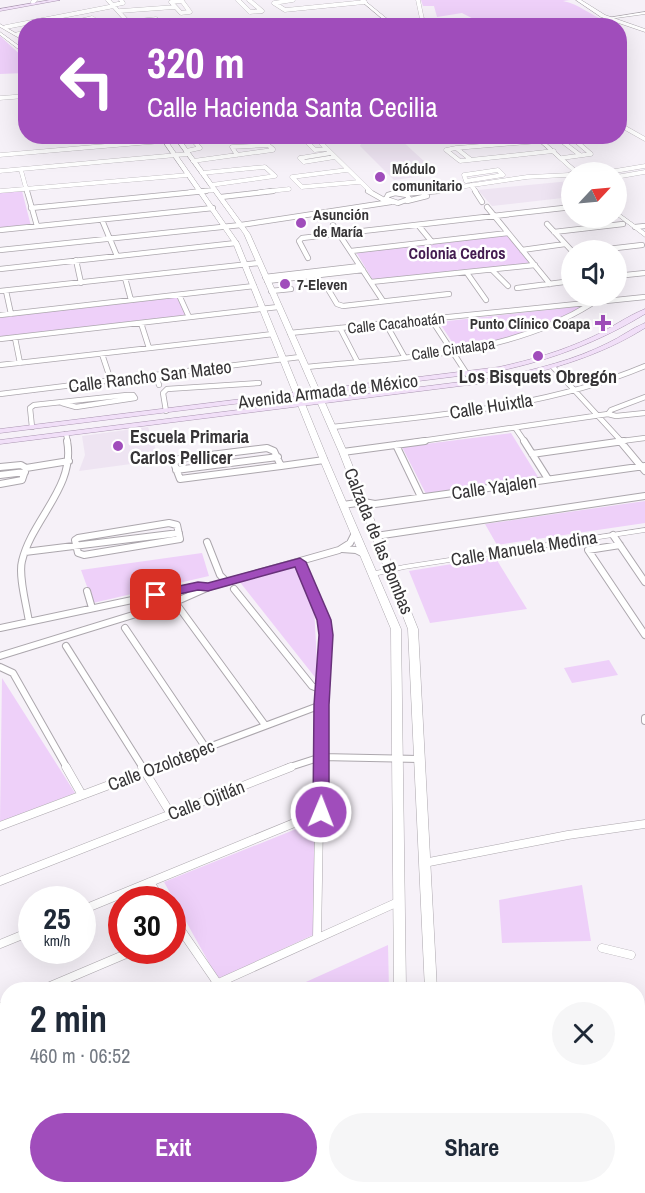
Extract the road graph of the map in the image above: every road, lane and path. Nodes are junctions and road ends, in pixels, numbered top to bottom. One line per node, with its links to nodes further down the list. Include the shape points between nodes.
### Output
1 (42, 0): 10 (main road)
2 (58, 0): 16 (main road)
3 (108, 0): 13 (street)
4 (121, 0): 13 (street, via 123,3)
5 (238, 0): 6 (street, via 250,12 262,11)
6 (249, 0)
7 (293, 0): 11 (street); 15 (street)
8 (418, 0): 25 (street)
9 (578, 0): 26 (main road)
10 (34, 1): 16 (main road)
11 (284, 1): 17 (street); 17 (street, via 274,3 283,10)
12 (363, 1): 15 (street); 24 (street)
13 (114, 5): 18 (street); 20 (street)
14 (175, 7): 14 (street, via 181,13 190,12 181,1 171,2); 18 (street)
15 (304, 8): 17 (street)
16 (0, 9)
17 (294, 9)
18 (120, 11): 21 (street)
19 (645, 14): 26 (street)
20 (45, 18)
21 (125, 18)
22 (135, 18): 23 (street)
23 (156, 18)
24 (384, 18)
25 (422, 18)
26 (609, 18)
27 (18, 23): 29 (street)
28 (627, 24): 31 (main road)
29 (3, 26): 30 (main road)
30 (12, 31): 32 (main road); 33 (main road)
31 (645, 31)
32 (0, 33): 34 (main road)
33 (18, 34)
34 (18, 48)
35 (18, 97): 36 (street)
36 (0, 98)
37 (627, 130): 38 (street)
38 (645, 139)
39 (116, 144): 51 (street)
40 (165, 144): 61 (main road, Calzada de las Bombas)
41 (181, 144): 55 (main road, Calzada de las Bombas)
42 (197, 144): 55 (street, via 200,147)
43 (309, 144): 53 (street, via 315,150)
44 (322, 144): 53 (street)
45 (497, 144): 50 (street)
46 (544, 144): 54 (street)
47 (565, 144): 60 (street)
48 (580, 144): 60 (street, via 591,153)
49 (243, 146): 58 (street, via 231,148); 59 (street); 59 (street, via 274,148)
50 (468, 146): 52 (street); 63 (street)
51 (79, 148): 57 (street); 68 (street)
52 (456, 148): 65 (street); 65 (street, via 446,150 457,161)
53 (327, 149): 56 (street)
54 (554, 151): 63 (street); 64 (street)
55 (187, 152): 61 (street); 66 (main road, Calzada de las Bombas)
56 (331, 153): 62 (street); 62 (street, via 299,158 304,162)
57 (0, 155)
58 (237, 155): 59 (street); 66 (street)
59 (251, 155)
60 (579, 155): 64 (street)
61 (173, 156): 68 (street); 76 (main road, Calzada de las Bombas)
62 (335, 157): 72 (street)
63 (482, 158): 65 (street)
64 (562, 158): 67 (street)
65 (470, 159)
66 (194, 161): 75 (main road, Calzada de las Bombas)
67 (565, 162)
68 (82, 164): 71 (street)
69 (645, 166): 70 (street)
70 (627, 169)
71 (21, 170): 73 (street); 83 (street)
72 (347, 170): 80 (street); 80 (street, via 293,176 302,187)
73 (0, 171)
74 (645, 172): 77 (street)
75 (202, 173): 81 (main road, Calzada de las Bombas); 81 (street, via 265,166 275,177)
76 (188, 175): 83 (street); 88 (main road, Calzada de las Bombas)
77 (627, 175)
78 (561, 176): 82 (street)
79 (466, 180): 79 (street, via 464,175 468,174 498,170 503,174); 82 (street)
80 (359, 182): 86 (street)
81 (213, 187): 88 (street); 91 (main road, Calzada de las Bombas)
82 (473, 188): 87 (street); 94 (street)
83 (25, 189): 85 (street); 96 (street)
84 (289, 189): 91 (street)
85 (0, 191)
86 (368, 191): 89 (street); 92 (street)
87 (450, 191): 90 (street); 93 (street)
88 (200, 192): 96 (street); 97 (main road, Calzada de las Bombas)
89 (392, 194): 90 (street); 92 (street)
90 (402, 194): 93 (street, via 409,197)
91 (221, 197): 103 (main road, Calzada de las Bombas)
92 (387, 200): 93 (street); 99 (street); 103 (street)
93 (407, 201)
94 (482, 202)
95 (487, 207): 100 (street)
96 (32, 208): 107 (street)
97 (213, 208): 101 (street); 108 (main road, Calzada de las Bombas)
98 (561, 208): 100 (street)
99 (323, 213): 103 (street); 114 (street)
100 (494, 216): 105 (street); 113 (street)
101 (102, 220): 107 (street); 116 (street)
102 (627, 221): 109 (street)
103 (240, 224): 108 (street); 130 (main road, Calzada de las Bombas)
104 (547, 224): 112 (street)
105 (418, 225): 114 (street); 118 (street)
106 (645, 225): 109 (street)
107 (37, 226): 111 (street)
108 (226, 226): 116 (street); 119 (main road, Calzada de las Bombas)
109 (635, 227): 115 (street)
110 (588, 228): 112 (street)
111 (0, 230)
112 (554, 232): 117 (street)
113 (508, 233): 118 (street); 123 (street)
114 (339, 234): 125 (street); 127 (street, via 300,239)
115 (645, 235)
116 (111, 238): 124 (street); 126 (street)
117 (561, 240)
118 (432, 242): 125 (street)
119 (236, 243): 126 (street); 131 (main road, Calzada de las Bombas)
120 (561, 243): 123 (street)
121 (642, 245): 122 (street)
122 (627, 247)
123 (521, 248): 132 (street)
124 (0, 250)
125 (351, 251): 133 (street)
126 (117, 256): 128 (street)
127 (308, 258)
128 (76, 260): 134 (street); 143 (street)
129 (0, 261): 134 (street)
130 (259, 263): 131 (street); 140 (main road, Calzada de las Bombas)
131 (245, 264): 139 (street); 145 (main road, Calzada de las Bombas)
132 (535, 265): 135 (street); 144 (street)
133 (361, 268): 140 (street); 141 (street)
134 (1, 269)
135 (492, 270): 136 (street); 146 (street)
136 (467, 273): 141 (street); 157 (street)
137 (645, 273): 138 (street)
138 (627, 275)
139 (125, 278): 143 (street); 156 (street)
140 (266, 279): 151 (main road, Calzada de las Bombas)
141 (371, 282): 158 (street)
142 (561, 282): 144 (street)
143 (81, 283): 150 (street)
144 (550, 284): 147 (street)
145 (254, 286): 153 (street); 162 (main road, Calzada de las Bombas)
146 (508, 286)
147 (517, 288)
148 (291, 289): 151 (street)
149 (328, 289): 158 (street, via 340,306)
150 (3, 291): 164 (street)
151 (271, 291): 161 (main road, Calzada de las Bombas)
152 (449, 294): 158 (street)
153 (179, 295): 156 (street); 166 (street)
154 (645, 297): 155 (street, Calle Cacahoatán)
155 (627, 299)
156 (131, 300): 164 (street)
157 (486, 300)
158 (383, 301)
159 (562, 306): 167 (street, Calle Cacahoatán)
160 (588, 306): 177 (street, Calle Cintalapa, via 546,329 501,343)
161 (278, 307): 162 (street); 172 (main road, Calzada de las Bombas)
162 (263, 309): 166 (street); 173 (main road, Calzada de las Bombas)
163 (645, 310): 188 (main road, Avenida Armada de México, via 615,330 560,353)
164 (11, 314): 165 (street)
165 (0, 315)
166 (189, 317): 168 (street)
167 (431, 319): 169 (street, Calle Cacahoatán); 177 (street)
168 (141, 323): 174 (street); 176 (street)
169 (386, 324): 171 (street, Calle Cacahoatán); 179 (street)
170 (645, 325): 187 (main road, Avenida Armada de México, via 609,346)
171 (340, 328): 172 (street, Calle Cacahoatán); 182 (street)
172 (290, 333): 180 (main road, Calzada de las Bombas)
173 (273, 334): 176 (street); 181 (main road, Calzada de las Bombas)
174 (15, 338): 175 (street); 183 (street)
175 (0, 339)
176 (149, 348): 178 (street)
177 (451, 351): 179 (street, Calle Cintalapa); 188 (street)
178 (102, 354): 183 (street); 190 (street)
179 (404, 356): 182 (street, Calle Cintalapa)
180 (300, 357): 181 (street, Calle Rancho San Mateo); 186 (main road, Calzada de las Bombas)
181 (283, 359): 189 (street, Calle Rancho San Mateo); 197 (main road, Calzada de las Bombas)
182 (357, 361): 186 (street, Calle Cintalapa)
183 (20, 363): 184 (street)
184 (0, 365)
185 (645, 366): 194 (street, Calle Huixtla)
186 (305, 367): 195 (main road, Calzada de las Bombas)
187 (553, 367): 194 (street); 200 (main road, Avenida Armada de México, via 480,382)
188 (467, 374): 195 (main road, Avenida Armada de México)
189 (156, 376): 190 (street, Calle Rancho San Mateo); 192 (street)
190 (111, 381): 193 (street, Calle Rancho San Mateo)
191 (259, 383): 203 (street, via 164,391)
192 (159, 385)
193 (25, 391): 196 (street, Calle Rancho San Mateo); 199 (street)
194 (576, 391): 206 (street); 208 (street, Calle Huixtla, via 482,409)
195 (316, 392): 197 (main road, Avenida Armada de México); 200 (main road, Calzada de las Bombas)
196 (0, 394)
197 (298, 394): 202 (main road, Calzada de las Bombas); 203 (main road, Avenida Armada de México)
198 (645, 398): 205 (street)
199 (28, 400)
200 (321, 402): 202 (main road, Avenida Armada de México); 208 (main road, Calzada de las Bombas)
201 (62, 403): 201 (street, via 127,395 135,398 76,407); 207 (street, via 31,406)
202 (301, 405): 211 (main road, Avenida Armada de México); 219 (main road, Calzada de las Bombas)
203 (166, 411): 207 (main road, Avenida Armada de México)
204 (645, 413): 205 (street)
205 (608, 414): 206 (street)
206 (599, 415): 209 (street); 213 (street)
207 (32, 427): 210 (main road, Avenida Armada de México)
208 (332, 427): 216 (main road, Calzada de las Bombas)
209 (516, 429): 215 (street); 217 (street)
210 (0, 431)
211 (66, 434): 214 (main road, Avenida Armada de México); 220 (street)
212 (645, 438): 213 (street)
213 (621, 441): 217 (street); 224 (street)
214 (0, 442)
215 (396, 445): 216 (street); 230 (street)
216 (343, 452): 231 (main road, Calzada de las Bombas)
217 (532, 454): 227 (street)
218 (278, 457): 221 (street); 225 (street); 225 (street, via 267,448 190,457 175,460)
219 (324, 460): 221 (street); 232 (main road, Calzada de las Bombas)
220 (69, 461): 223 (street); 241 (street, via 65,477)
221 (281, 466): 225 (street, via 180,478)
222 (0, 467): 223 (street)
223 (24, 468): 226 (street); 228 (street, via 22,480)
224 (644, 468): 227 (street, Calle Yajalen)
225 (176, 470)
226 (0, 475)
227 (548, 479): 230 (street, Calle Yajalen)
228 (0, 484)
229 (645, 496): 236 (street)
230 (421, 497): 231 (street, Calle Yajalen)
231 (364, 502): 232 (street, Calle Yajalen); 236 (main road, Calzada de las Bombas)
232 (343, 505): 234 (main road, Calzada de las Bombas)
233 (645, 530): 235 (street, Calle Manuela Medina)
234 (355, 532): 240 (street, via 350,543); 242 (main road, Calzada de las Bombas)
235 (613, 535): 238 (street); 244 (street, Calle Manuela Medina)
236 (376, 536): 244 (main road, Calzada de las Bombas)
237 (207, 542): 246 (street, via 220,576)
238 (620, 545): 247 (street); 258 (street, via 588,550)
239 (75, 547): 239 (street, via 179,533 177,525 169,523 78,538); 241 (street)
240 (339, 550): 242 (street, via 352,549); 243 (street)
241 (25, 552): 255 (street, via 21,571)
242 (364, 554): 245 (main road, Calzada de las Bombas)
243 (300, 562): 246 (street); 262 (street, via 324,620)
244 (392, 572): 245 (street, Calle Manuela Medina); 252 (main road, Calzada de las Bombas)
245 (374, 574): 253 (main road, Calzada de las Bombas)
246 (227, 582): 248 (street)
247 (645, 582)
248 (208, 587): 251 (street); 254 (street)
249 (234, 589): 262 (street, via 312,686)
250 (87, 591): 254 (street)
251 (175, 602): 260 (street); 264 (street)
252 (405, 604): 253 (main road); 268 (main road, Calzada de las Bombas, via 415,642)
253 (388, 607): 267 (main road, Calzada de las Bombas, via 396,628)
254 (93, 608): 255 (street)
255 (29, 622): 257 (street)
256 (125, 627): 265 (street)
257 (0, 628)
258 (644, 635)
259 (66, 646): 269 (street)
260 (0, 656)
261 (0, 667): 270 (street, via 13,674)
262 (322, 690): 263 (street)
263 (321, 705): 264 (street, Calle Ozolotepec); 266 (street)
264 (265, 725): 265 (street, Calle Ozolotepec)
265 (206, 748): 269 (street, Calle Ozolotepec)
266 (321, 757): 267 (street, Calle Ojitlán); 271 (street); 272 (street, Calle Ojitlán)
267 (397, 758): 268 (street, Calle Ojitlán); 279 (main road, Calzada de las Bombas)
268 (419, 759): 275 (main road, Calzada de las Bombas)
269 (144, 772): 270 (street, Calle Ozolotepec); 272 (street)
270 (82, 795): 274 (street, Calle Ozolotepec)
271 (321, 812): 277 (street); 283 (street)
272 (171, 814): 276 (street, Calle Ojitlán)
273 (645, 824): 275 (street)
274 (0, 826)
275 (424, 863): 292 (main road, Calzada de las Bombas)
276 (0, 881)
277 (150, 882): 278 (street); 280 (street)
278 (152, 886)
279 (398, 902): 283 (street); 291 (main road, Calzada de las Bombas)
280 (96, 904)
281 (18, 937): 284 (street)
282 (186, 938): 289 (street)
283 (317, 938): 290 (street)
284 (0, 944)
285 (602, 948): 286 (street)
286 (631, 954)
287 (108, 962): 288 (street)
288 (60, 982)
289 (217, 982)
290 (222, 982)
291 (400, 982)
292 (431, 982)

